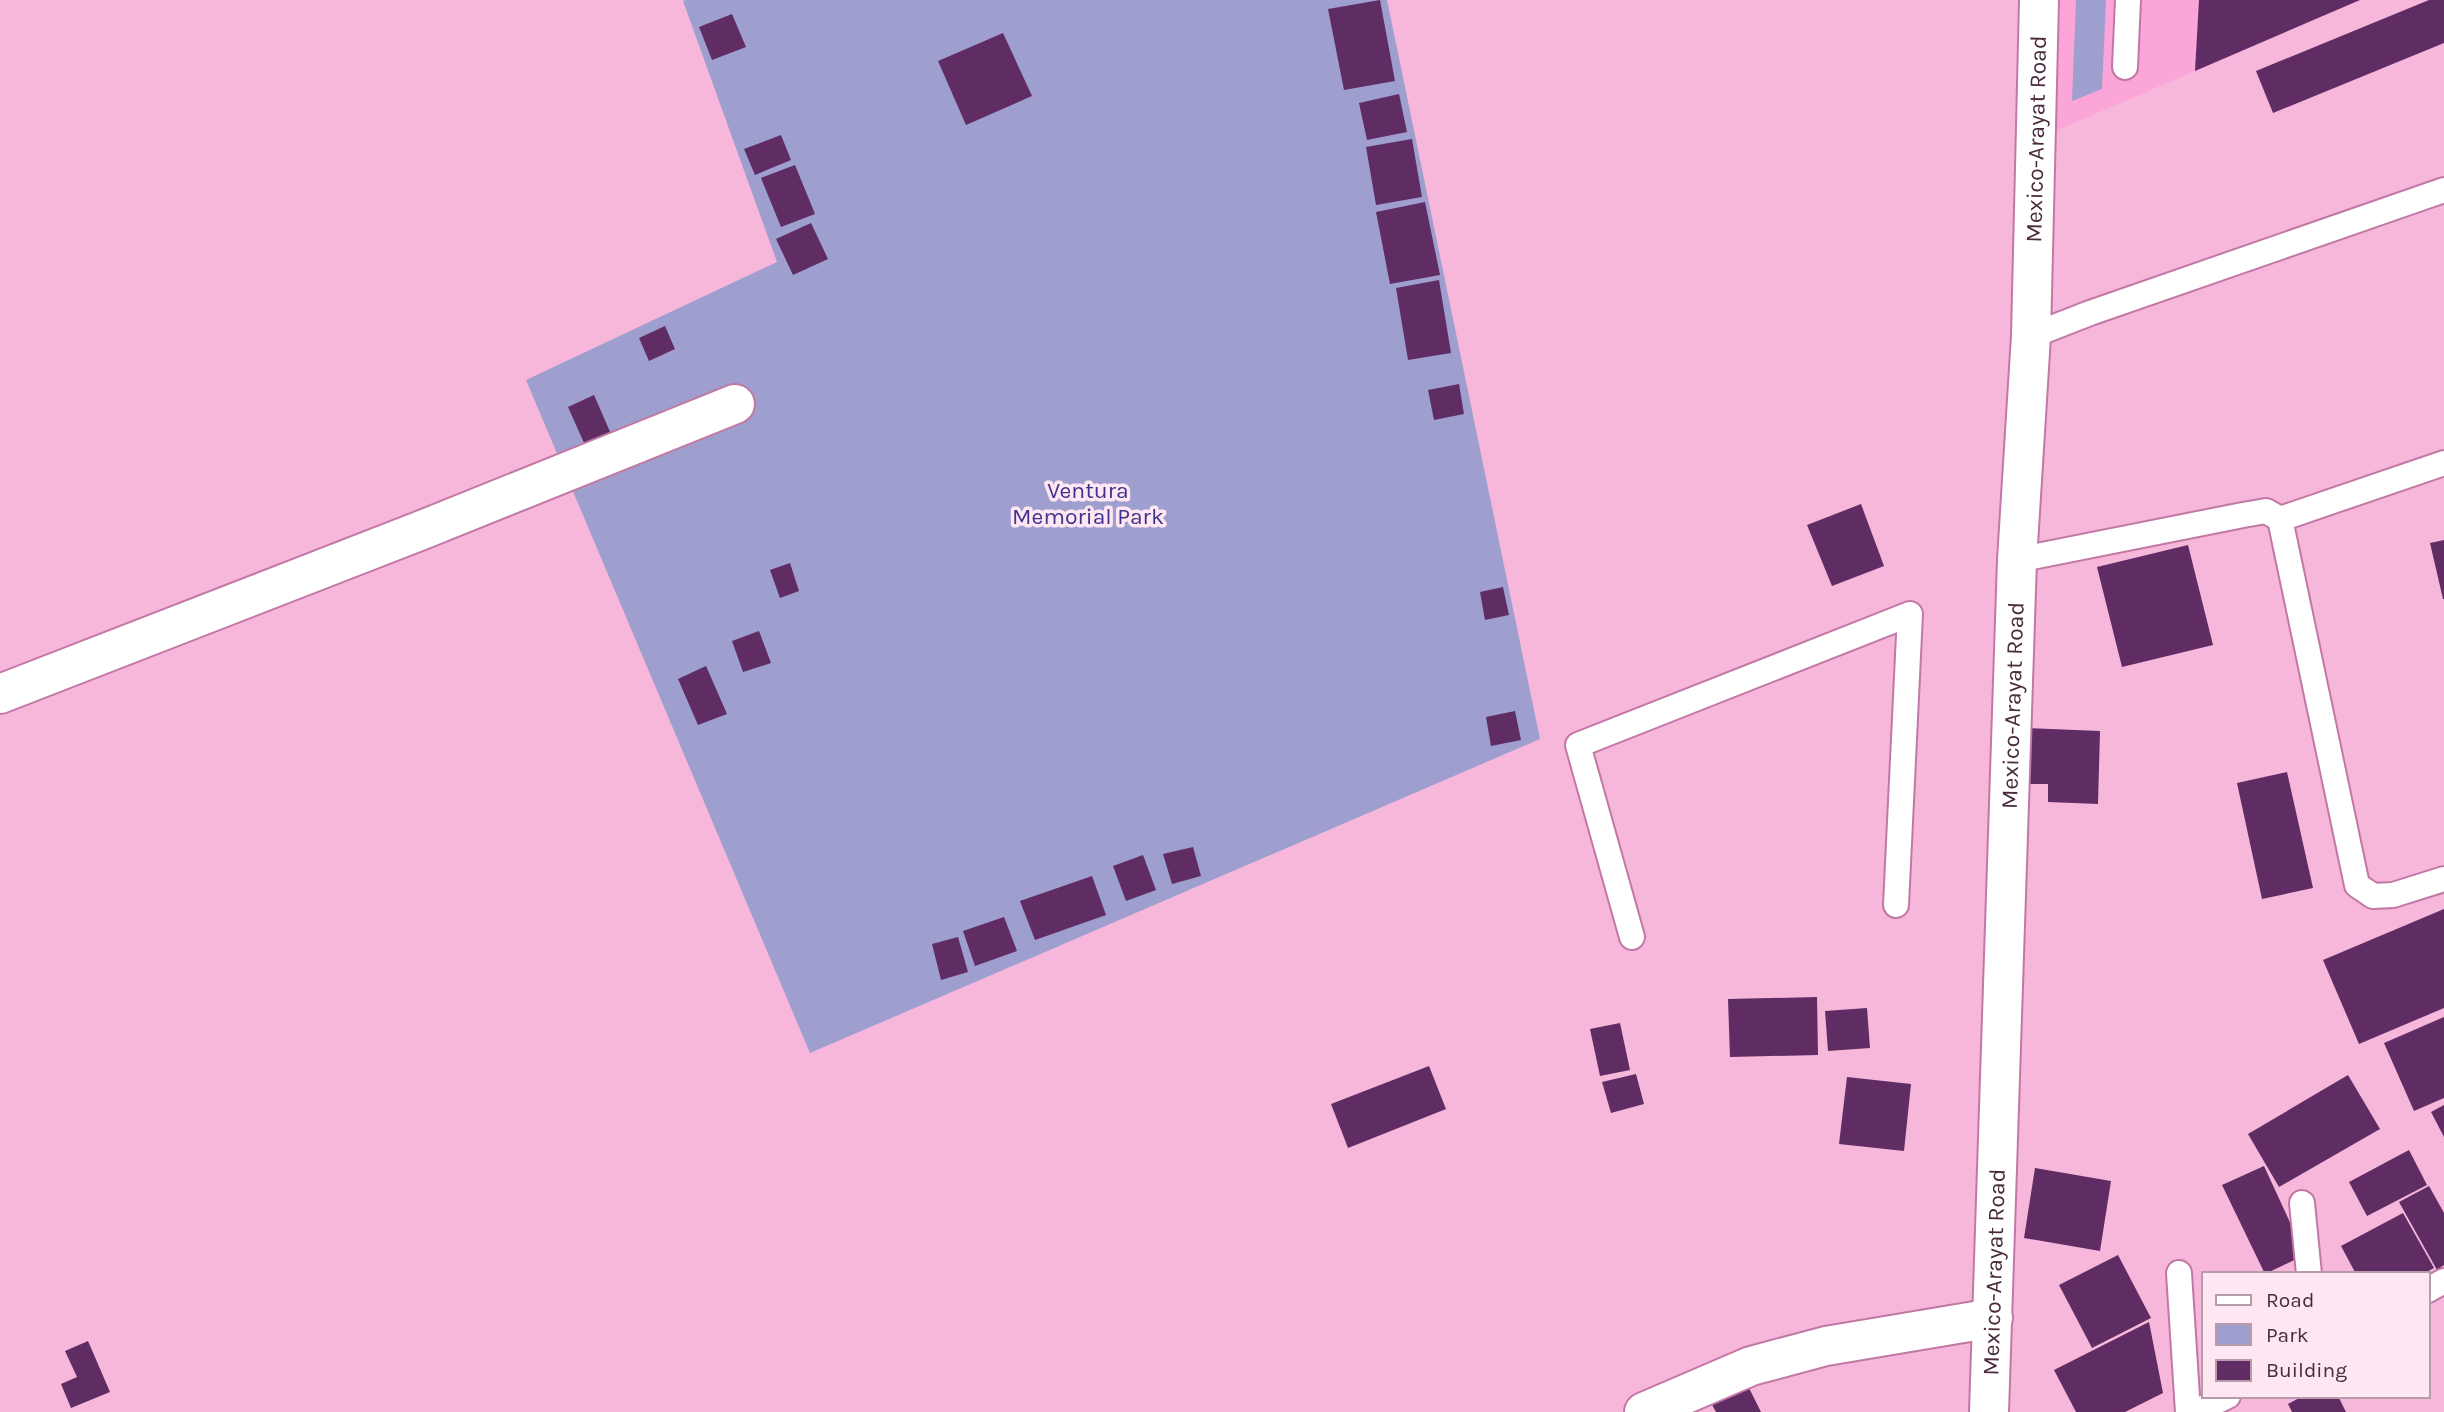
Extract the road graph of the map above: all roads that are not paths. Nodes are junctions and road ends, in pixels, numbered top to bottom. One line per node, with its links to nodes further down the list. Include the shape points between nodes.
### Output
1 (2039, 0): 5 (main road, Mexico-Arayat Road)
2 (2129, 0): 3 (lane)
3 (2125, 67)
4 (2444, 190): 5 (lane)
5 (2031, 336): 9 (main road, Mexico-Arayat Road)
6 (735, 404): 10 (main road)
7 (2444, 463): 8 (lane)
8 (2280, 519): 9 (lane, via 2266,511); 11 (lane, via 2357,885 2373,896 2393,895)
9 (2017, 560): 17 (main road, Mexico-Arayat Road)
10 (0, 694)
11 (2444, 879)
12 (1896, 905): 13 (lane, via 1910,614 1578,745)
13 (1632, 937)
14 (2302, 1203): 15 (lane)
15 (2309, 1272)
16 (2179, 1273): 21 (lane)
17 (1993, 1318): 19 (main road, via 1776,1359); 20 (main road, Mexico-Arayat Road)
18 (2224, 1398): 22 (lane)
19 (1644, 1412)
20 (1989, 1412)
21 (2188, 1412)
22 (2195, 1412)

